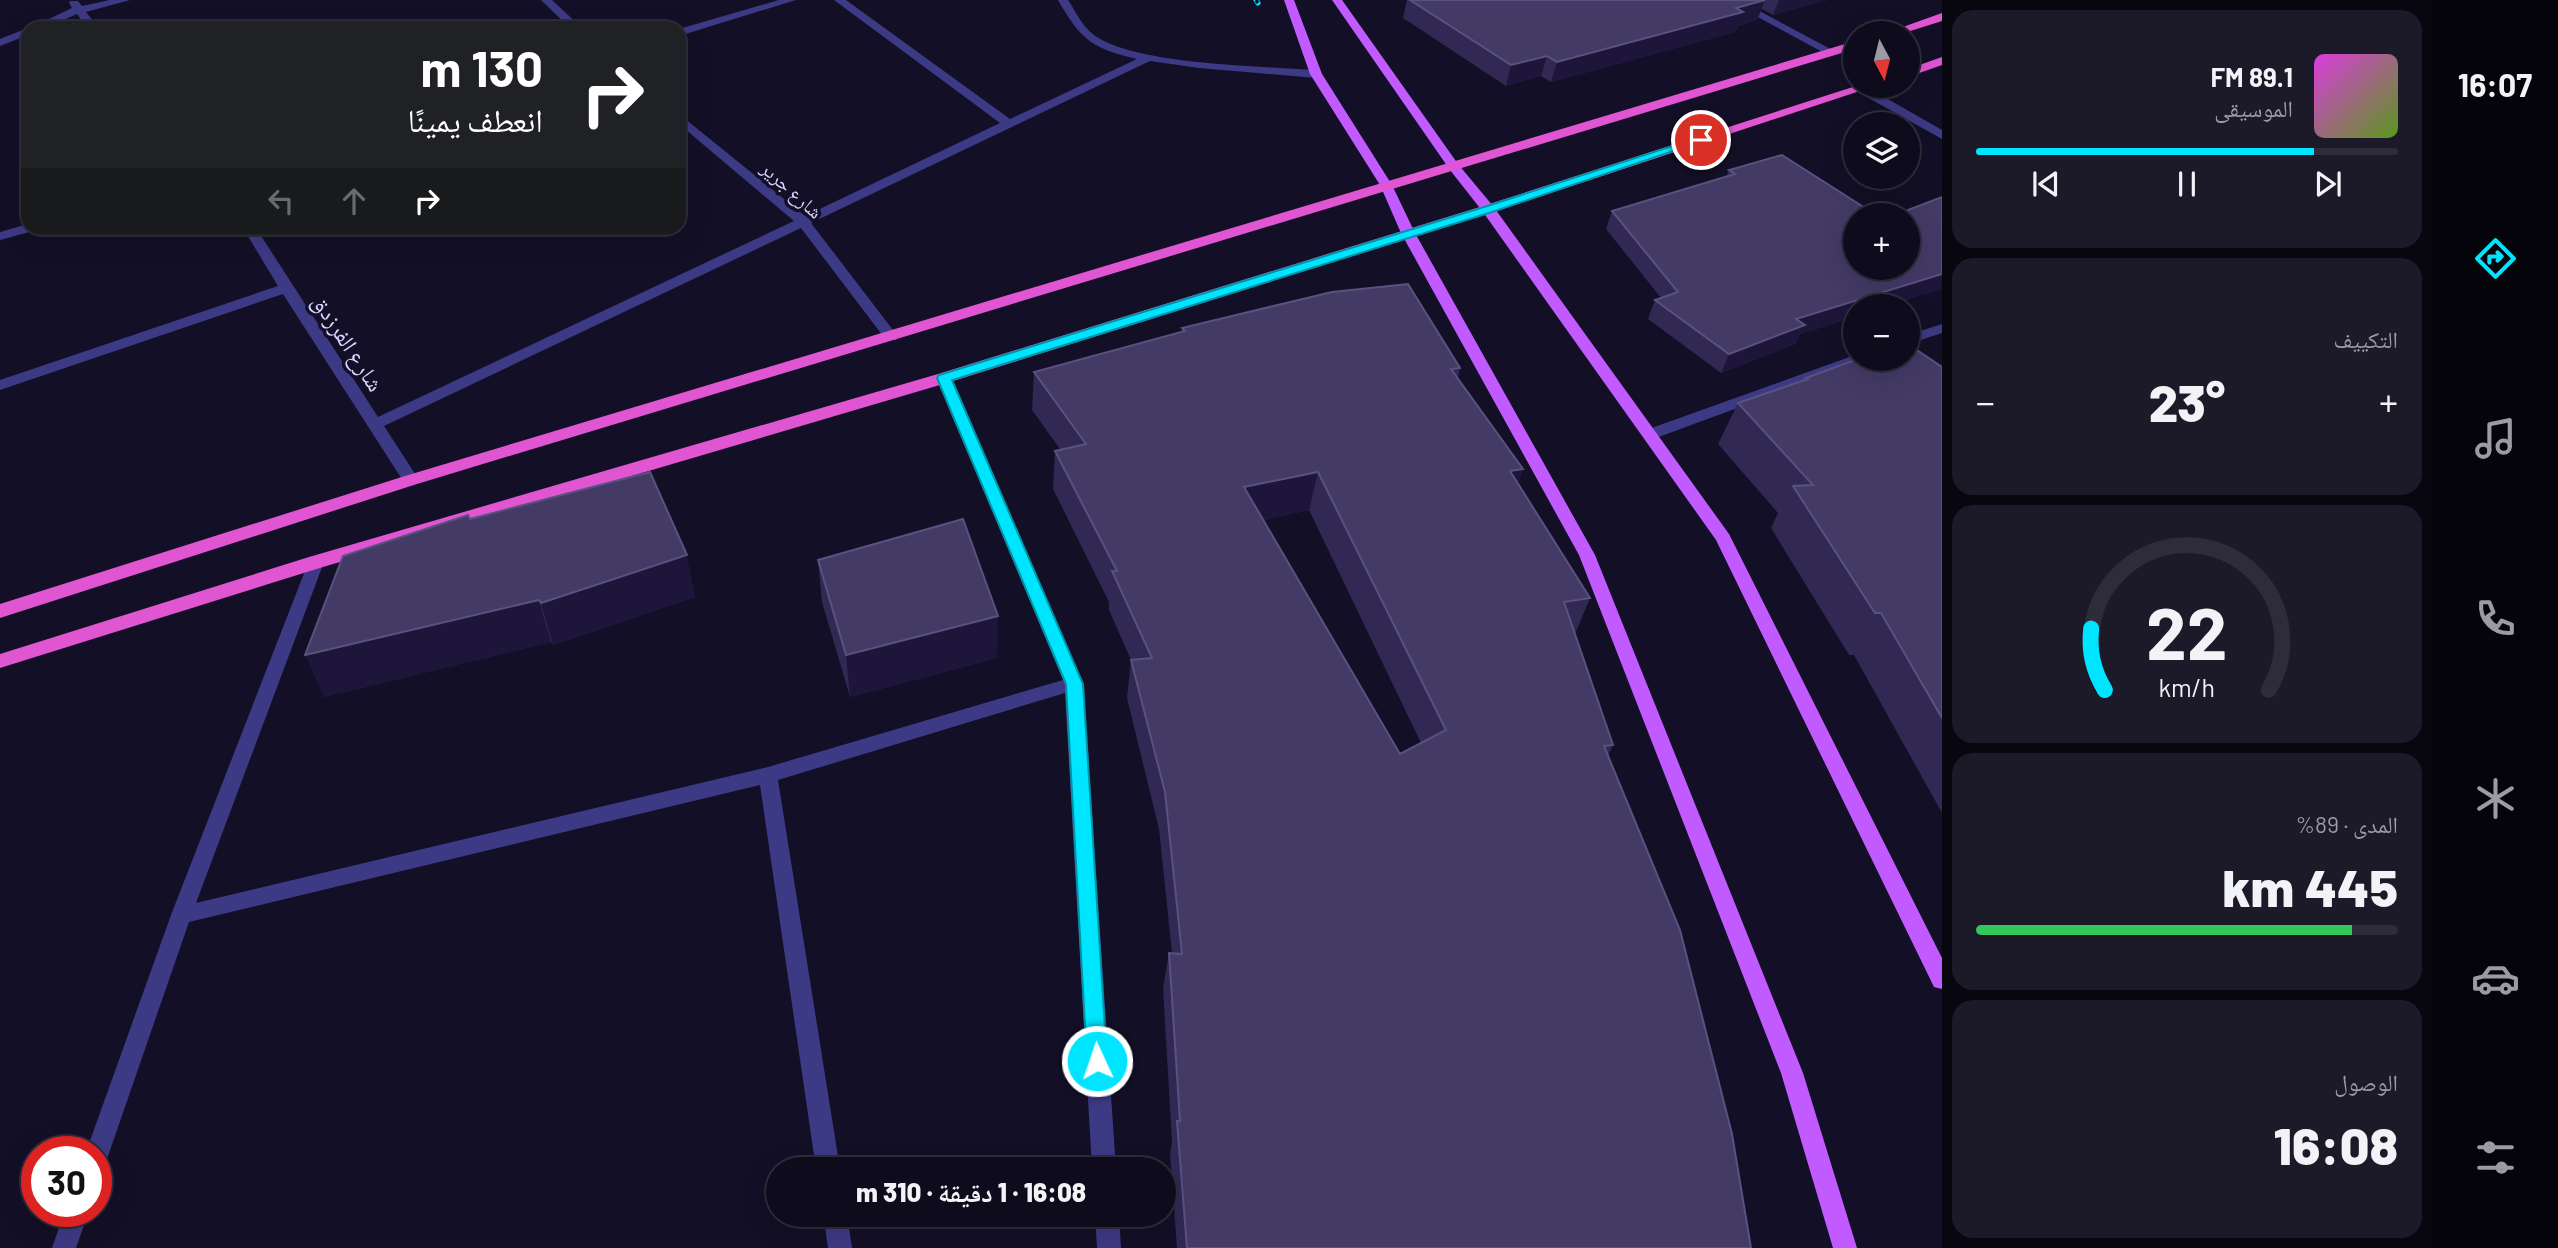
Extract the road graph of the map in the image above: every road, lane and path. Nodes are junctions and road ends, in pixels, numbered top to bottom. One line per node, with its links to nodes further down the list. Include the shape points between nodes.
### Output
1 (125, 0): 9 (street)
2 (546, 0): 13 (street)
3 (791, 0): 15 (street)
4 (839, 0): 27 (street)
5 (1063, 0): 20 (street, via 1092,39)
6 (1289, 0): 23 (main road)
7 (1337, 0): 29 (main road)
8 (1731, 0): 19 (street)
9 (75, 5): 11 (street); 12 (street)
10 (1942, 17): 14 (highway)
11 (48, 21)
12 (88, 21)
13 (568, 21)
14 (1920, 24)
15 (686, 31)
16 (21, 35): 17 (street)
17 (0, 43)
18 (1843, 49): 19 (highway)
19 (1832, 53): 29 (highway)
20 (1148, 58): 23 (street); 27 (street)
21 (1942, 61): 22 (highway)
22 (1920, 69)
23 (1315, 74): 30 (main road)
24 (1843, 94): 31 (highway)
25 (1882, 98): 28 (street)
26 (686, 124): 32 (street, شارع جرير)
27 (1009, 124): 32 (street)
28 (1942, 135)
29 (1454, 167): 30 (highway); 31 (main road)
30 (1386, 185): 34 (main road); 40 (highway)
31 (1488, 209): 34 (highway); 45 (main road)
32 (803, 221): 40 (street, شارع جرير); 44 (street)
33 (21, 229): 35 (street)
34 (1408, 233): 42 (highway); 63 (main road, via 1587,555 1792,1073)
35 (0, 235)
36 (254, 235): 37 (street, شارع الفرزدق)
37 (286, 288): 43 (street); 44 (street, شارع الفرزدق)
38 (1942, 328): 39 (street)
39 (1920, 336)
40 (891, 337): 46 (highway)
41 (1843, 364): 45 (street)
42 (944, 378): 47 (highway); 50 (street)
43 (0, 385)
44 (374, 425): 46 (street, شارع الفرزدق)
45 (1651, 434): 53 (main road, via 1723,538)
46 (411, 480): 48 (highway)
47 (316, 562): 49 (highway); 52 (street)
48 (0, 611)
49 (0, 661)
50 (1074, 684): 51 (street); 56 (street)
51 (768, 775): 52 (street); 55 (street)
52 (181, 915): 54 (street)
53 (1942, 980)
54 (103, 1136)
55 (826, 1157)
56 (1103, 1157)
57 (71, 1227): 60 (street)
58 (837, 1227): 61 (street)
59 (1108, 1227): 62 (street)
60 (64, 1248)
61 (840, 1248)
62 (1109, 1248)
63 (1845, 1248)

